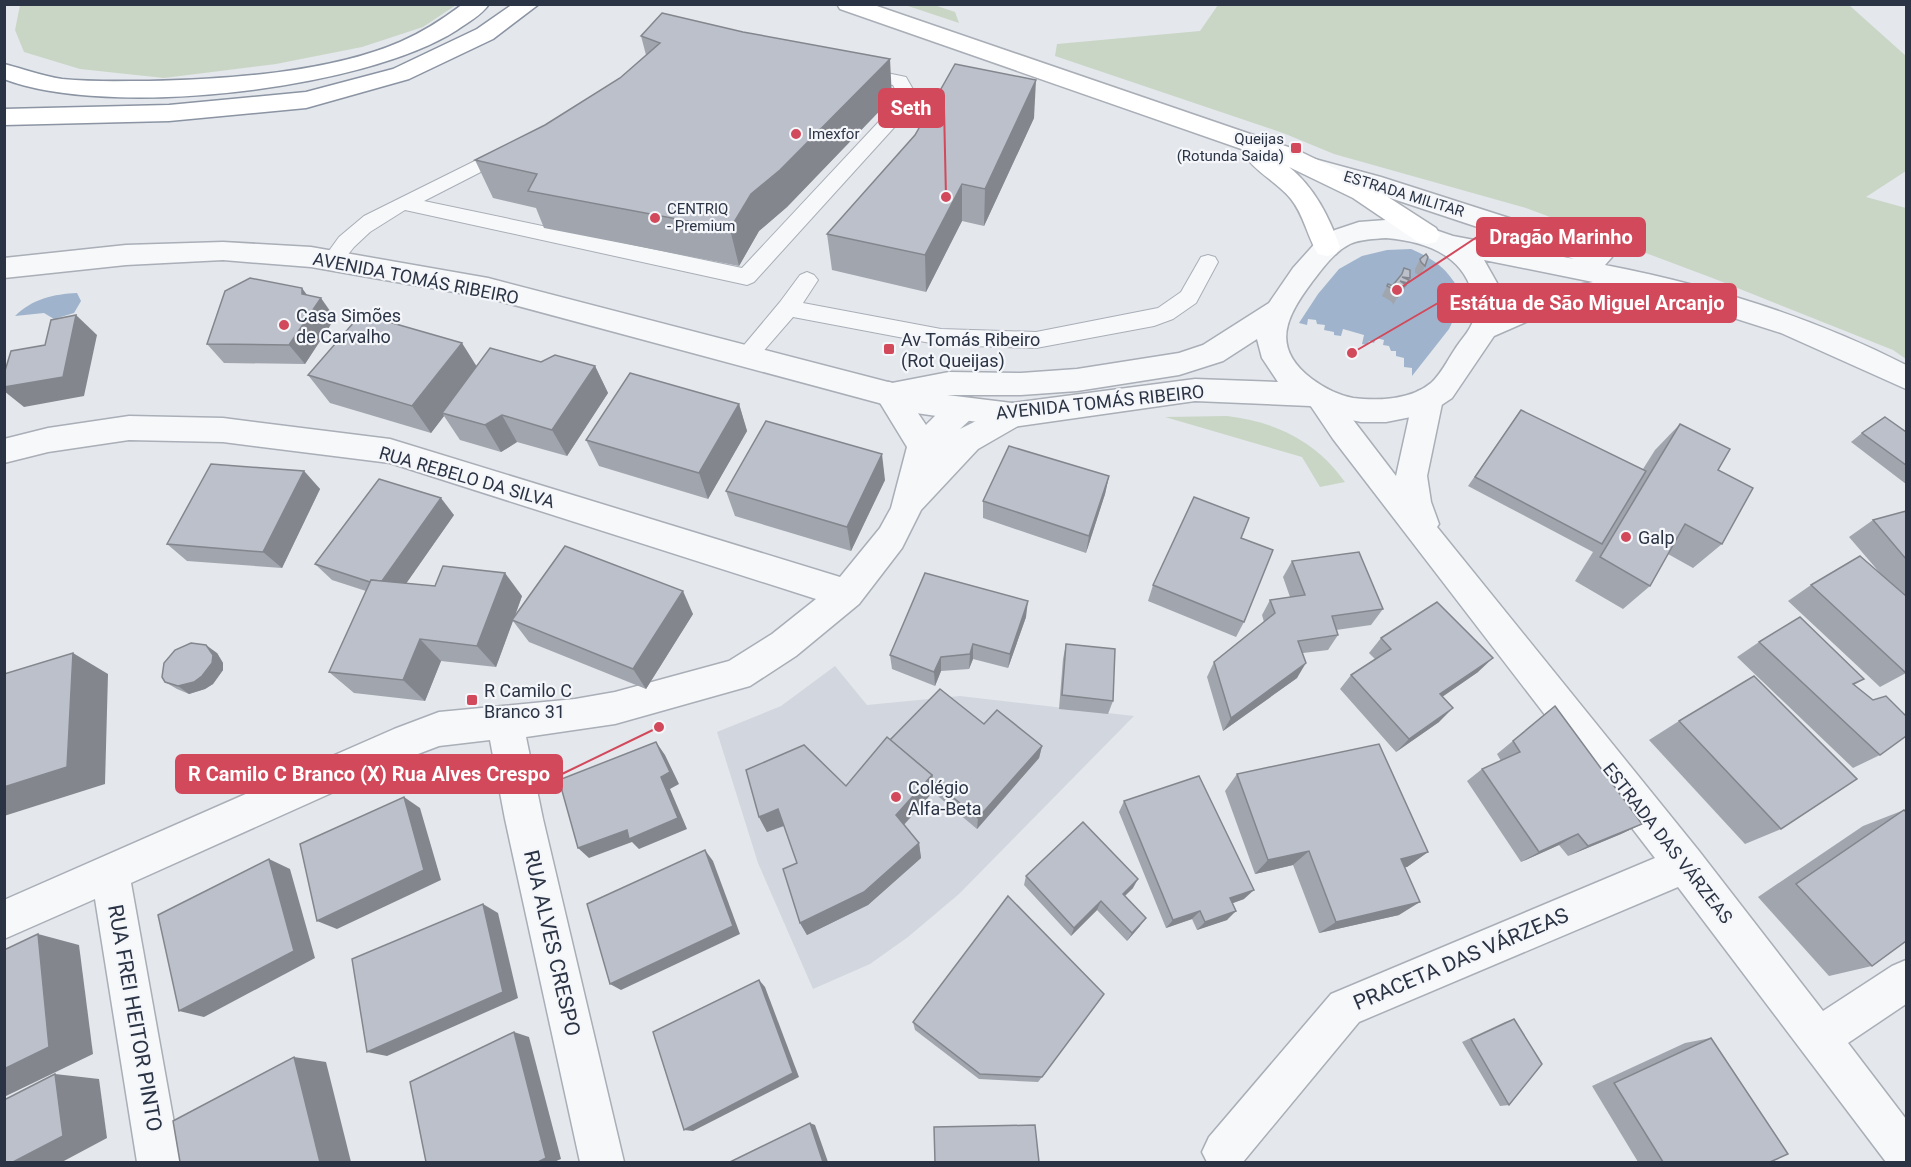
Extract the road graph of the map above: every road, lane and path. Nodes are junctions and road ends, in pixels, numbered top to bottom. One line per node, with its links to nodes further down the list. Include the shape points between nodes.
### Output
1 (478, 4): 7 (main road, via 406,47 288,78 101,91 23,79)
2 (528, 4): 8 (main road, via 485,34 401,74 306,100 169,113)
3 (821, 4): 5 (main road, ESTRADA MILITAR)
4 (848, 4): 5 (main road, ESTRADA MILITAR)
5 (925, 32): 9 (main road, ESTRADA MILITAR)
6 (844, 70): 12 (lane, via 900,81 910,100 747,277)
7 (4, 71)
8 (4, 117)
9 (1191, 122): 11 (main road, ESTRADA MILITAR); 14 (main road, ESTRADA MILITAR, via 1279,170 1313,208)
10 (525, 142): 12 (lane)
11 (1305, 164): 13 (main road, ESTRADA MILITAR, via 1362,192); 19 (street, ESTRADA MILITAR, via 1610,260)
12 (403, 203): 15 (lane, via 351,235)
13 (1438, 239): 14 (street, via 1395,229 1364,230); 19 (street, ESTRADA MILITAR); 22 (street, via 1466,258 1480,278 1489,312)
14 (1327, 247): 21 (street)
15 (331, 262): 17 (street, AVENIDA TOMÁS RIBEIRO, via 223,251 126,255); 23 (street, AVENIDA TOMÁS RIBEIRO, via 488,288)
16 (1208, 262): 20 (lane, via 1195,290 1172,312 1036,340 941,337)
17 (4, 268)
18 (807, 280): 20 (lane)
19 (1670, 287): 22 (street, ESTRADA MILITAR, via 1578,292 1548,300); 24 (street, ESTRADA MILITAR, via 1791,326)
20 (788, 308): 23 (lane)
21 (1276, 311): 25 (street, AVENIDA TOMÁS RIBEIRO, via 1213,353 1179,364); 27 (street, via 1272,345 1282,366 1299,386)
22 (1485, 328): 28 (street, via 1441,391)
23 (745, 357): 26 (street, AVENIDA TOMÁS RIBEIRO)
24 (1906, 378)
25 (1077, 380): 26 (street, AVENIDA TOMÁS RIBEIRO, via 949,383); 29 (street)
26 (889, 393): 29 (street, AVENIDA TOMÁS RIBEIRO); 31 (street)
27 (1317, 397): 28 (street, via 1350,409 1380,410); 30 (street, AVENIDA TOMÁS RIBEIRO, via 1195,390); 34 (street, ESTRADA DAS VÁRZEAS)
28 (1428, 399): 34 (street, ESTRADA DAS VÁRZEAS, via 1411,476)
29 (961, 410): 30 (street, AVENIDA TOMÁS RIBEIRO); 31 (street)
30 (1012, 415): 33 (street, via 967,440)
31 (923, 446): 33 (street)
32 (4, 451): 35 (street, RUA REBELO DA SILVA, via 129,428 223,430 390,451)
33 (906, 509): 35 (street, via 891,538)
34 (1426, 535): 37 (street, ESTRADA DAS VÁRZEAS)
35 (847, 594): 36 (street, via 784,645 738,675 615,708)
36 (505, 723): 38 (street, via 439,729 407,741); 45 (street, RUA ALVES CRESPO)
37 (1685, 865): 41 (street, ESTRADA DAS VÁRZEAS); 42 (street, PRACETA DAS VÁRZEAS, via 1346,1008)
38 (110, 874): 39 (street); 44 (street, RUA FREI HEITOR PINTO)
39 (4, 921)
40 (1906, 980): 41 (street)
41 (1819, 1038): 43 (street, ESTRADA DAS VÁRZEAS)
42 (1224, 1152)
43 (1906, 1154)
44 (159, 1162)
45 (602, 1162)

